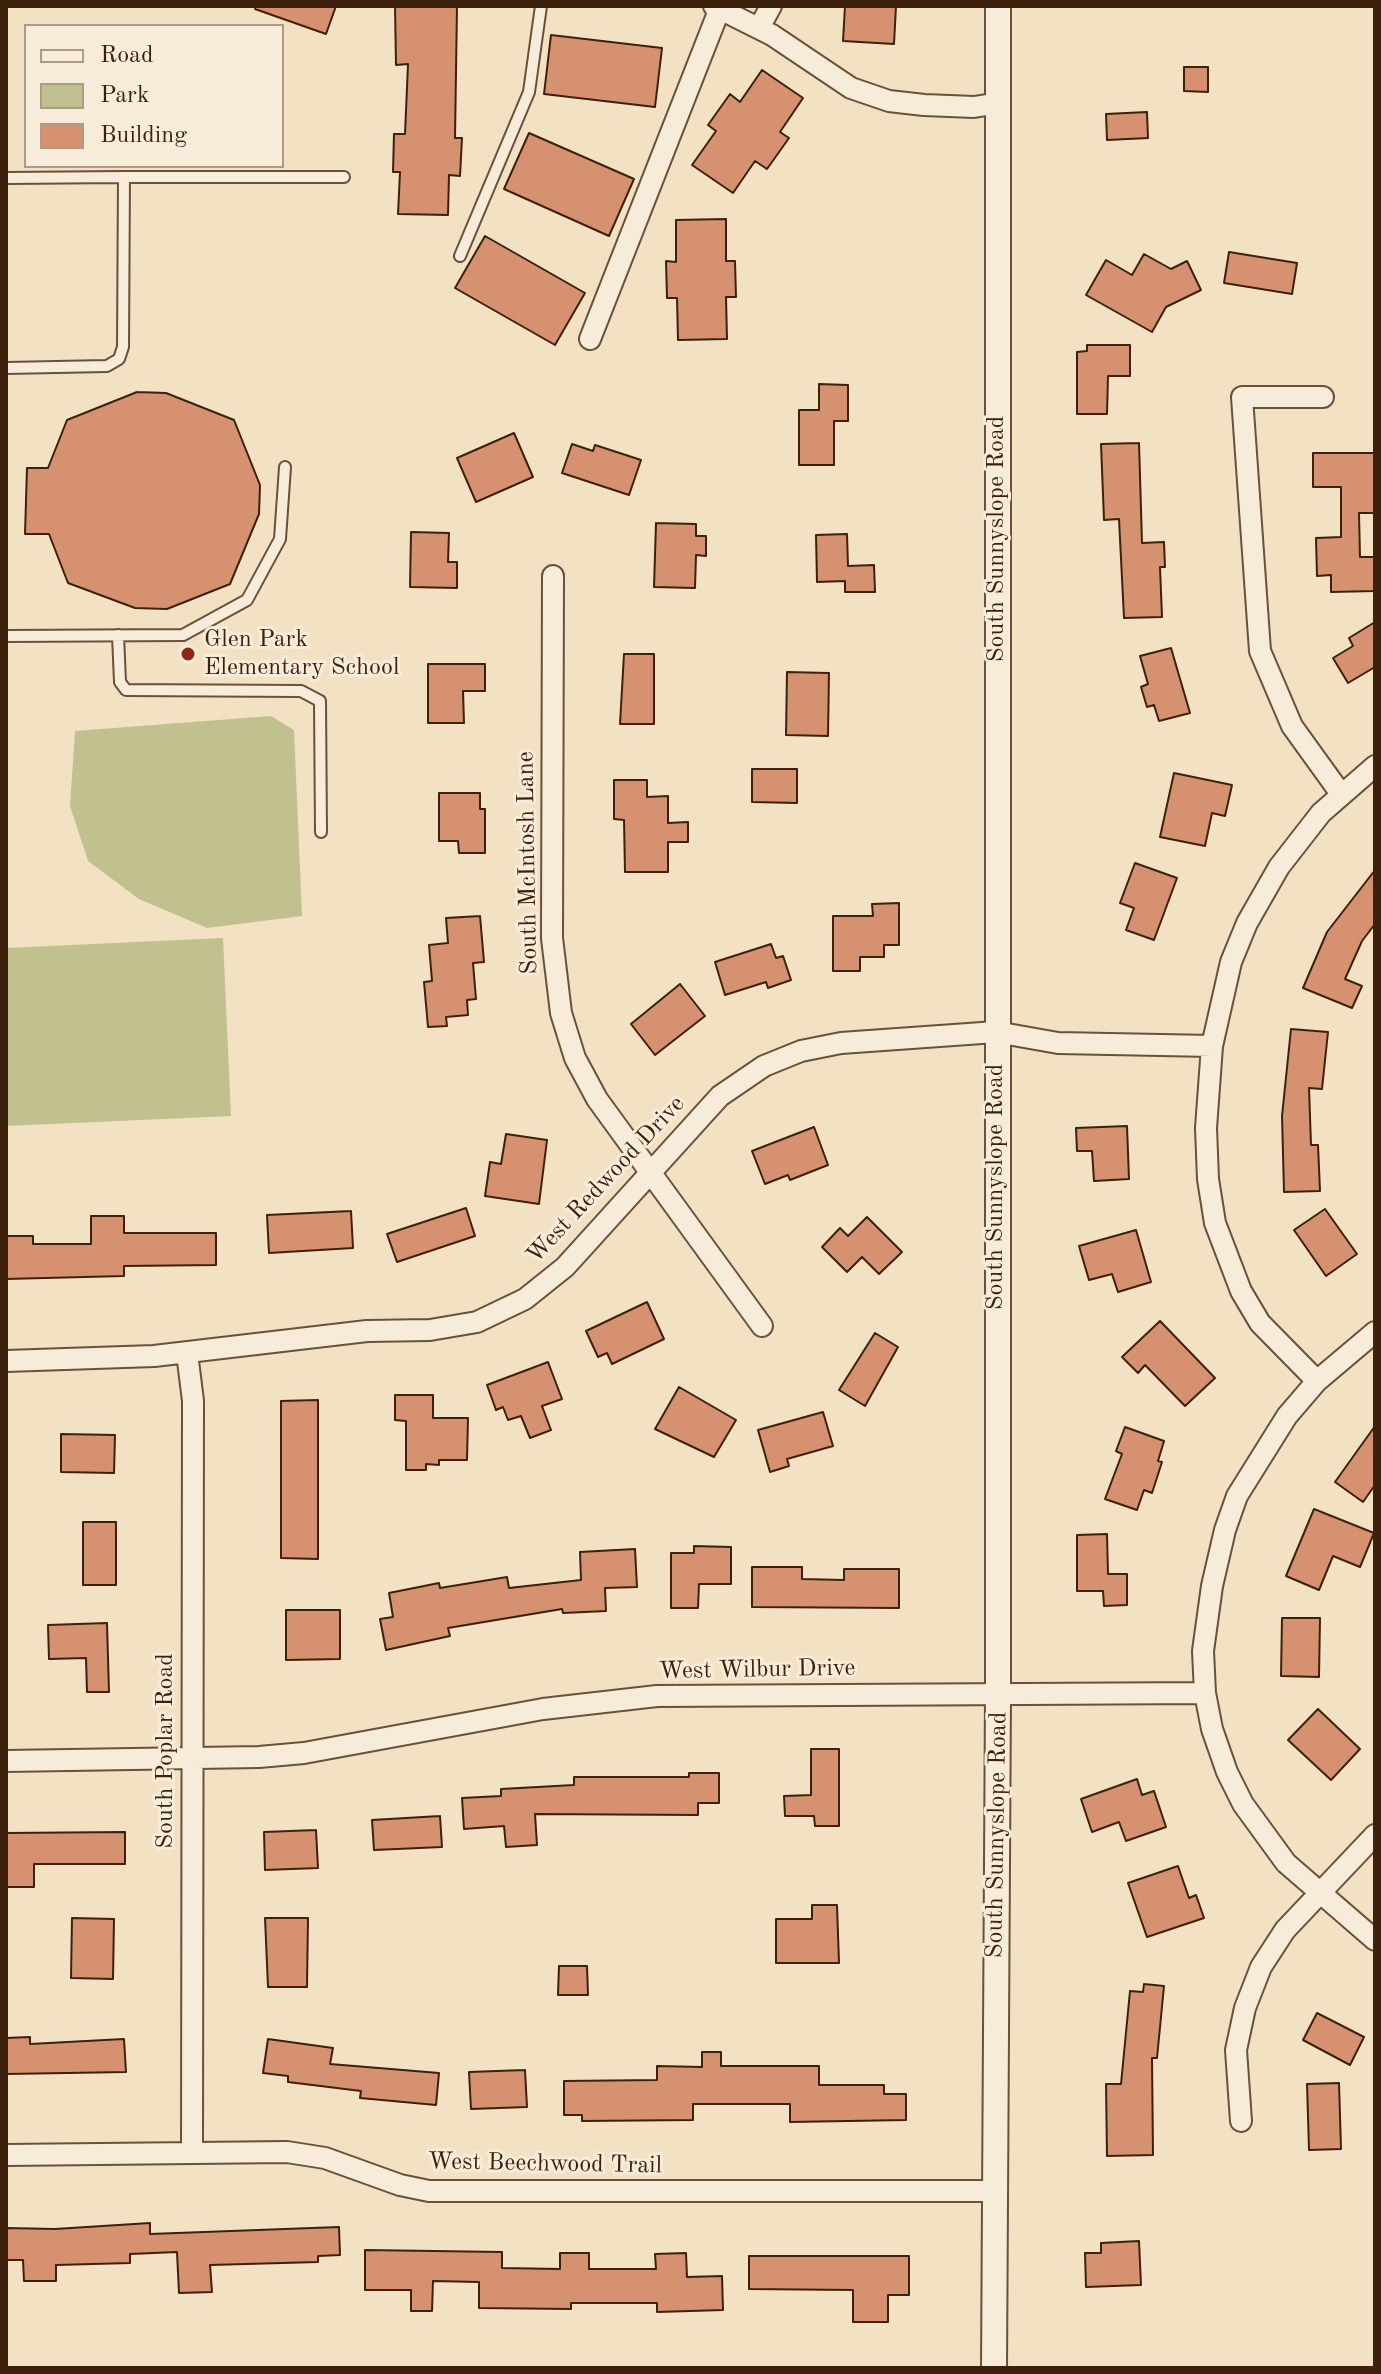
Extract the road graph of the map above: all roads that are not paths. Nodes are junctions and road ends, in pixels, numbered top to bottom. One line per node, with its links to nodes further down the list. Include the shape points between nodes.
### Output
1 (541, 6): 10 (lane, via 529,92)
2 (771, 6): 5 (street)
3 (998, 6): 6 (street, South Sunnyslope Road)
4 (717, 7): 5 (street); 11 (street)
5 (759, 28): 6 (street, via 851,88 889,101 974,107)
6 (999, 103): 21 (street, South Sunnyslope Road)
7 (124, 177): 8 (lane); 9 (lane); 12 (lane, via 119,359 107,366)
8 (344, 177)
9 (6, 178)
10 (460, 256)
11 (590, 339)
12 (6, 368)
13 (1323, 397): 19 (street, via 1242,397 1260,651 1292,726)
14 (285, 467): 16 (lane, via 280,539 247,600 183,635)
15 (553, 576): 23 (street, South McIntosh Lane, via 554,978 575,1058)
16 (118, 635): 17 (lane); 20 (lane, via 120,682 126,690 301,691 320,701)
17 (6, 636)
18 (1375, 766): 19 (street)
19 (1341, 794): 22 (street, via 1279,867 1247,923 1228,975)
20 (321, 832)
21 (996, 1032): 22 (street, West Redwood Drive, via 1058,1043); 23 (street, West Redwood Drive, via 841,1043 764,1066 720,1096); 30 (street, South Sunnyslope Road)
22 (1212, 1046): 28 (street, via 1206,1128 1215,1223 1260,1323)
23 (649, 1173): 24 (street, South McIntosh Lane); 26 (street, West Redwood Drive, via 541,1288 477,1322)
24 (762, 1326)
25 (1375, 1332): 28 (street)
26 (187, 1353): 27 (street, West Redwood Drive); 31 (street, South Poplar Road, via 193,1401)
27 (6, 1361)
28 (1317, 1381): 29 (street, via 1263,1449 1237,1496 1212,1586 1203,1651)
29 (1205, 1693): 30 (street, West Wilbur Drive); 34 (street, via 1212,1729 1243,1804 1286,1863)
30 (998, 1695): 31 (street, West Wilbur Drive, via 657,1696 543,1709 304,1753); 39 (street, South Sunnyslope Road)
31 (192, 1759): 32 (street, West Wilbur Drive); 37 (street, South Poplar Road)
32 (6, 1761)
33 (1375, 1835): 34 (street)
34 (1318, 1894): 35 (street); 36 (street, via 1261,1967 1245,2008 1236,2050)
35 (1375, 1940)
36 (1241, 2121)
37 (192, 2150): 38 (street, West Beechwood Trail); 39 (street, West Beechwood Trail, via 325,2158 429,2191)
38 (6, 2155)
39 (993, 2191): 40 (street, South Sunnyslope Road)
40 (994, 2368)

